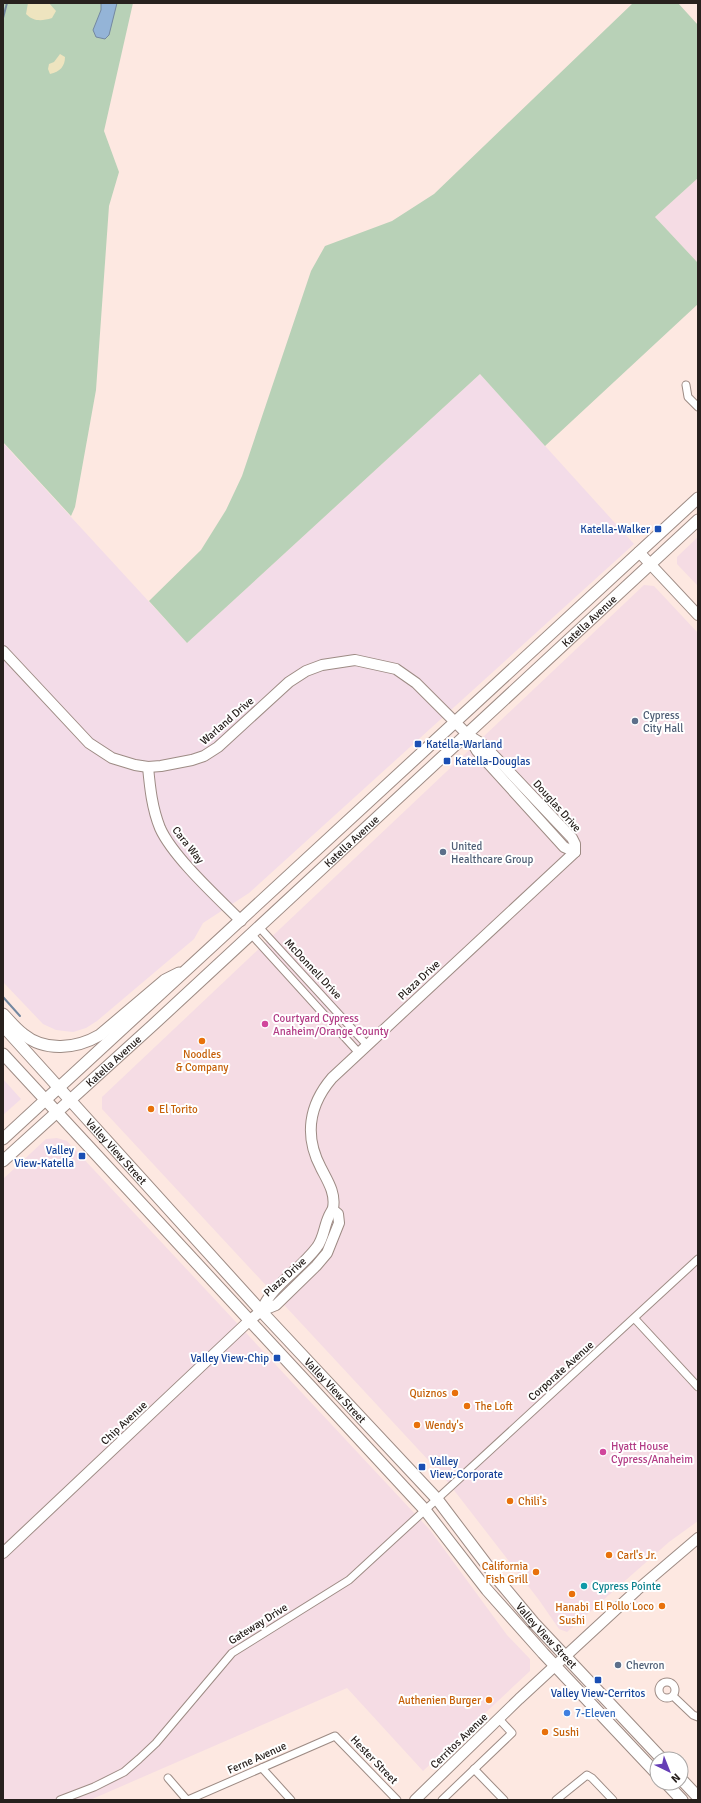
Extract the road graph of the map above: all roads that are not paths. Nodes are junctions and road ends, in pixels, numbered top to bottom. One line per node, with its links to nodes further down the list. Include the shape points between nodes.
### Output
1 (686, 386): 2 (street, via 688,397)
2 (698, 408)
3 (698, 498): 5 (main road, Katella Avenue)
4 (698, 520): 6 (main road, Katella Avenue)
5 (639, 552): 6 (street); 9 (main road, Katella Avenue)
6 (650, 564): 7 (street); 10 (main road, Katella Avenue)
7 (698, 615)
8 (3, 651): 11 (street, Warland Drive, via 89,743 112,758 135,766)
9 (456, 722): 10 (street, Douglas Drive); 11 (street, Warland Drive, via 416,683 396,669 355,660 322,665 306,671 290,682 218,747 204,756); 13 (main road, Katella Avenue)
10 (467, 734): 12 (street, Douglas Drive, via 476,751 554,837 564,847); 15 (main road, Katella Avenue)
11 (148, 767): 14 (street, Cara Way, via 151,798 166,839)
12 (575, 852): 21 (street, Plaza Drive)
13 (253, 909): 14 (main road, Katella Avenue); 16 (main road, via 248,927)
14 (240, 921): 17 (main road, via 242,927); 18 (main road, Katella Avenue)
15 (259, 927): 16 (main road, Katella Avenue); 21 (street, McDonnell Drive)
16 (251, 934): 17 (main road, Katella Avenue); 22 (street, McDonnell Drive)
17 (234, 950): 26 (main road, Katella Avenue)
18 (190, 967): 19 (main road, via 165,980 100,1035 78,1045 39,1043 22,1034); 24 (main road, Katella Avenue)
19 (3, 1014)
20 (3, 1026): 24 (main road, Valley View Street)
21 (367, 1045): 22 (street, Plaza Drive)
22 (359, 1053): 31 (street, Plaza Drive, via 323,1088 316,1101 310,1130 312,1147 331,1186 333,1210 338,1214 339,1223 327,1252 316,1266 276,1305)
23 (3, 1054): 25 (main road, Valley View Street)
24 (59, 1087): 25 (main road, Katella Avenue); 26 (main road, Valley View Street)
25 (46, 1100): 27 (main road, Valley View Street); 28 (main road, Katella Avenue)
26 (70, 1100): 27 (main road, Katella Avenue); 31 (main road, Valley View Street)
27 (57, 1112): 29 (main road, Katella Avenue); 33 (main road, Valley View Street)
28 (3, 1139)
29 (3, 1161)
30 (698, 1259): 32 (street, Corporate Avenue)
31 (261, 1311): 33 (street, Chip Avenue); 35 (main road, Valley View Street)
32 (635, 1319): 34 (street); 35 (street, Corporate Avenue)
33 (250, 1320): 36 (main road, Valley View Street); 38 (street, Chip Avenue)
34 (698, 1387)
35 (437, 1498): 36 (street, Gateway Drive); 39 (main road, Valley View Street, via 499,1581)
36 (425, 1510): 40 (main road, Valley View Street, via 487,1590); 53 (street, Gateway Drive, via 349,1580 232,1652 156,1743 124,1772)
37 (698, 1538): 39 (street, Cerritos Avenue)
38 (3, 1553)
39 (565, 1657): 40 (street, Cerritos Avenue); 45 (main road, Valley View Street)
40 (556, 1666): 43 (street, Cerritos Avenue); 46 (main road, Valley View Street)
41 (673, 1696): 42 (street)
42 (698, 1717)
43 (499, 1719): 48 (street, via 512,1733); 57 (street, Cerritos Avenue)
44 (335, 1736): 47 (street, Ferne Avenue); 56 (street, Hester Street)
45 (654, 1751)
46 (649, 1765)
47 (262, 1768): 54 (street, Ferne Avenue); 55 (street)
48 (474, 1769): 58 (street); 59 (street)
49 (168, 1778): 54 (street)
50 (689, 1787): 52 (main road)
51 (674, 1791): 62 (main road)
52 (698, 1797)
53 (60, 1800)
54 (188, 1800)
55 (292, 1800)
56 (397, 1800)
57 (415, 1800)
58 (442, 1800)
59 (504, 1800)
60 (556, 1800): 61 (street, via 587,1775)
61 (613, 1800)
62 (682, 1800)

